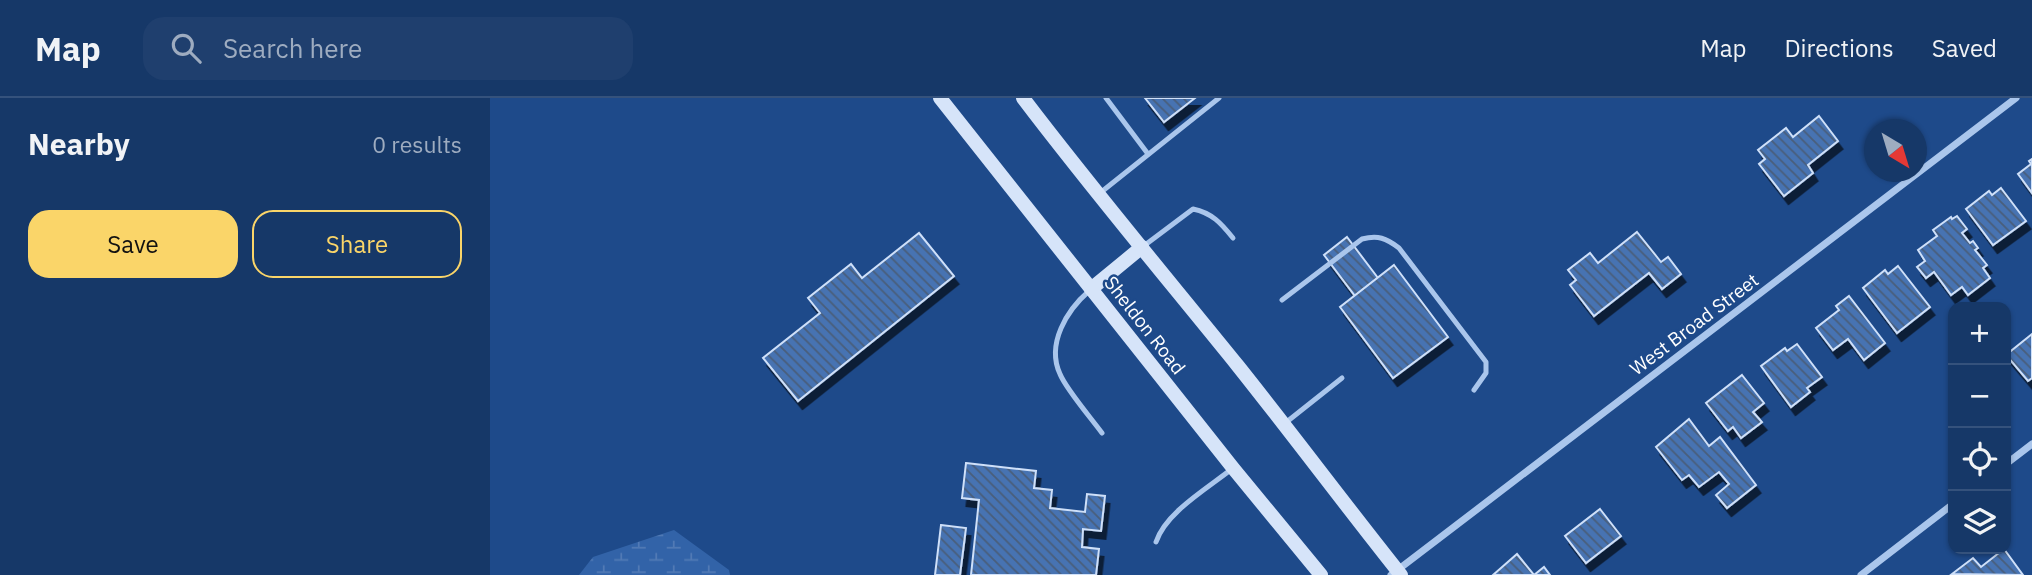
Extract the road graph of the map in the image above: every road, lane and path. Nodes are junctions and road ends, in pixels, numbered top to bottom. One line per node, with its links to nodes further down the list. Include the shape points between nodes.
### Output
1 (940, 98): 10 (main road, Sheldon Road)
2 (1023, 98): 7 (main road)
3 (1106, 98): 6 (lane)
4 (1219, 98): 6 (lane)
5 (2016, 98): 21 (street, West Broad Street)
6 (1148, 153): 7 (lane)
7 (1097, 195): 9 (main road)
8 (1233, 238): 9 (lane, via 1221,222 1193,209)
9 (1142, 247): 10 (main road); 14 (main road)
10 (1091, 289): 15 (lane, via 1074,303 1055,350 1060,374); 18 (main road, Sheldon Road)
11 (1282, 300): 13 (lane, via 1362,239 1375,235 1389,240 1486,362 1486,373)
12 (1342, 378): 14 (lane)
13 (1474, 390)
14 (1284, 424): 21 (main road)
15 (1102, 433)
16 (2032, 444): 17 (street)
17 (2011, 460)
18 (1233, 468): 20 (lane, via 1169,519); 22 (main road, Sheldon Road)
19 (1948, 509): 23 (street)
20 (1156, 542)
21 (1396, 573)
22 (1321, 575)
23 (1861, 575)

